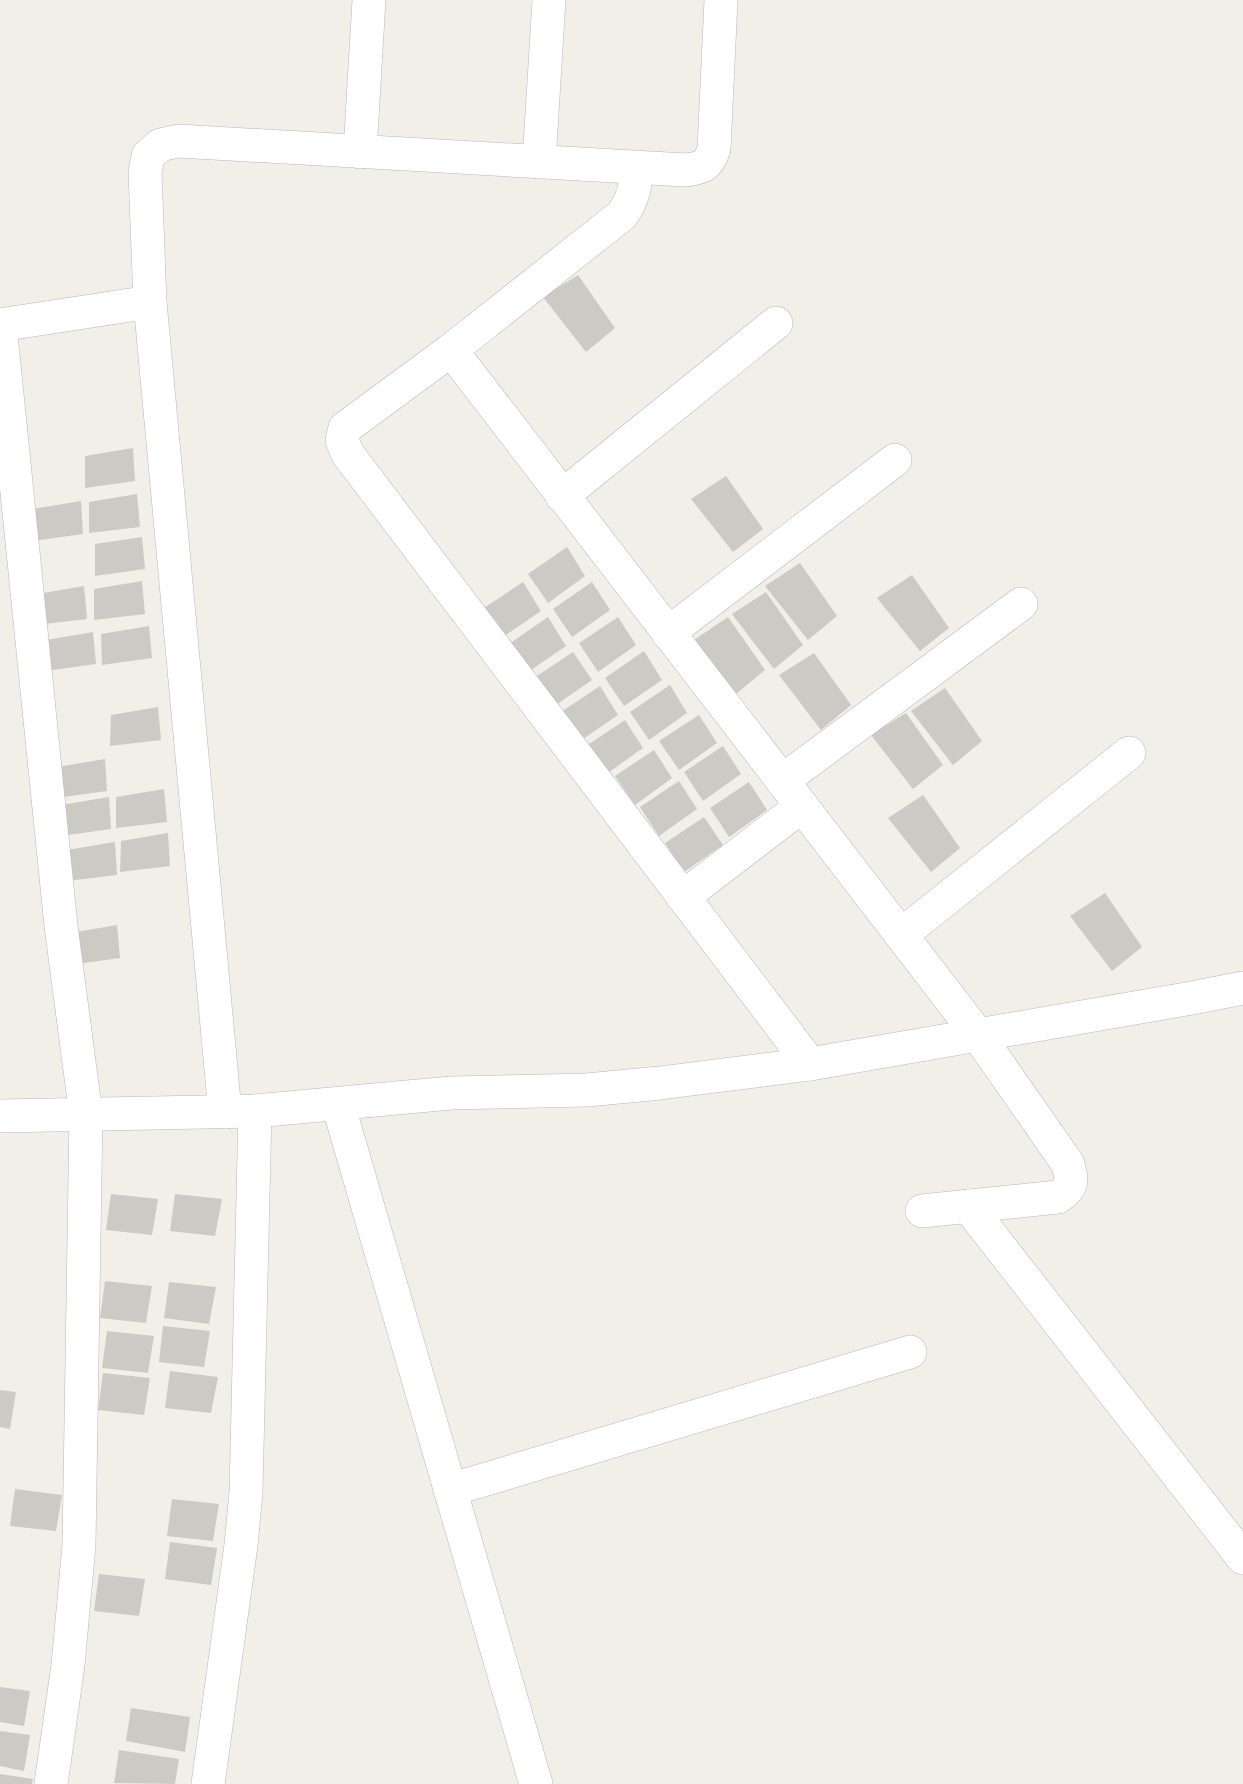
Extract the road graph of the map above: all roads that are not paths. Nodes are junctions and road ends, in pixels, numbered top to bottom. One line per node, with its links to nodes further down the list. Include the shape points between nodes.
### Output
1 (369, 0): 4 (street)
2 (549, 0): 5 (street)
3 (721, 0): 6 (street, via 714,149 710,161 700,168 685,170)
4 (360, 152): 5 (street); 7 (street, via 178,141 160,145 148,156 146,172)
5 (539, 162): 6 (street)
6 (637, 168): 10 (street, via 634,194 622,215)
7 (150, 302): 9 (street); 24 (street)
8 (776, 323): 12 (street)
9 (0, 325): 25 (street, via 61,926)
10 (451, 351): 12 (street); 18 (street, via 345,428 342,440 347,453)
11 (895, 460): 14 (street)
12 (562, 496): 14 (street)
13 (1021, 604): 16 (street)
14 (668, 633): 16 (street)
15 (1129, 753): 19 (street)
16 (782, 781): 17 (street)
17 (802, 806): 18 (street); 19 (street)
18 (683, 897): 22 (street)
19 (901, 935): 21 (street)
20 (1243, 988): 21 (street)
21 (978, 1035): 22 (street); 27 (street, via 1068,1164 1072,1180 1069,1189 1058,1197)
22 (810, 1064): 23 (street, via 586,1090 451,1093)
23 (338, 1104): 24 (street); 30 (street)
24 (240, 1112): 25 (street); 33 (street, via 246,1492)
25 (86, 1115): 26 (street); 32 (street, via 79,1545 68,1665)
26 (0, 1116)
27 (968, 1206): 28 (street); 31 (street)
28 (922, 1211)
29 (910, 1352): 30 (street)
30 (450, 1490): 34 (street)
31 (1243, 1558)
32 (51, 1784)
33 (208, 1784)
34 (536, 1784)

